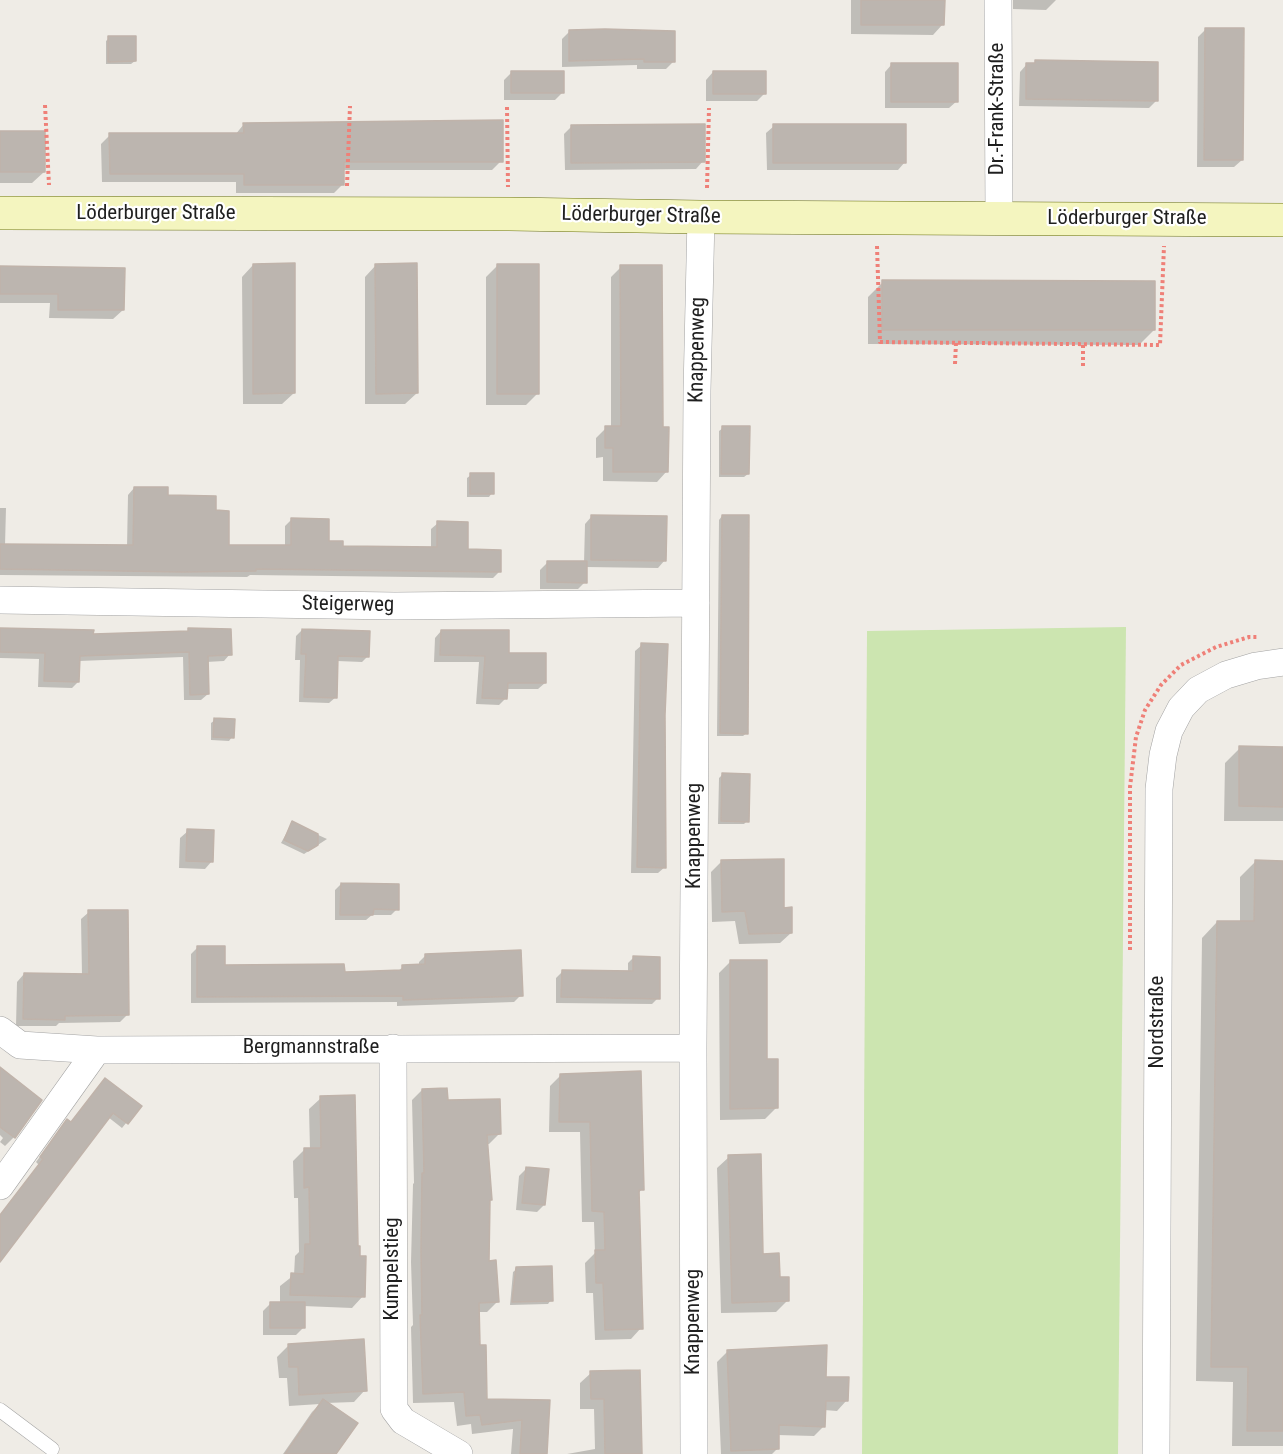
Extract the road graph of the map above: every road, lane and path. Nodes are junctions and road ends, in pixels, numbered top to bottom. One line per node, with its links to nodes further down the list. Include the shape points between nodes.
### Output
1 (998, 0): 12 (street, Dr.-Frank-Straße)
2 (45, 105): 7 (path)
3 (350, 106): 8 (path)
4 (507, 107): 9 (path)
5 (709, 108): 10 (path, via 708,186)
6 (0, 213): 7 (street, Löderburger Straße)
7 (51, 214): 8 (street, Löderburger Straße)
8 (346, 214): 9 (street, Löderburger Straße)
9 (509, 214): 10 (street, Löderburger Straße)
10 (701, 217): 11 (street, Löderburger Straße); 20 (street, Knappenweg)
11 (876, 218): 12 (street, Löderburger Straße); 15 (path, via 880,342)
12 (999, 219): 13 (street, Löderburger Straße)
13 (1164, 219): 14 (street, Löderburger Straße); 16 (path, via 1160,345)
14 (1283, 220)
15 (956, 343): 16 (path); 17 (path)
16 (1083, 344): 18 (path)
17 (955, 364)
18 (1083, 366)
19 (0, 600): 20 (street, Steigerweg, via 395,606)
20 (696, 603): 24 (street, Knappenweg)
21 (1283, 663): 31 (street, Nordstraße, via 1226,675 1198,690 1181,708 1163,755 1159,789)
22 (0, 1030): 25 (street, Bergmannstraße, via 20,1045)
23 (393, 1048): 24 (street, Bergmannstraße); 25 (street, Bergmannstraße); 29 (street, Kumpelstieg, via 394,1409 403,1421)
24 (693, 1048): 30 (street, Knappenweg)
25 (97, 1050): 26 (street)
26 (0, 1186)
27 (0, 1410): 28 (lane)
28 (53, 1452)
29 (459, 1454)
30 (694, 1454)
31 (1156, 1454)

